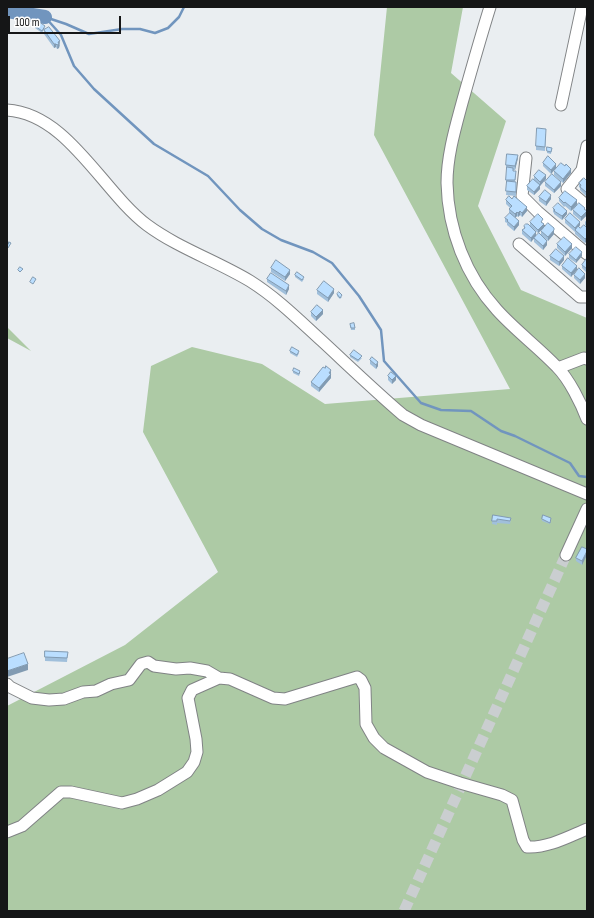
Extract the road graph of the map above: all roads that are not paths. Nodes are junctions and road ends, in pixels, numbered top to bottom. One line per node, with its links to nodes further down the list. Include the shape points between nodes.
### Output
1 (490, 7): 13 (street, via 453,138 447,182 452,224 464,259 483,291 497,310)
2 (582, 7): 3 (street)
3 (561, 105)
4 (7, 110): 15 (street, via 28,114 67,139 146,224 250,281 282,304 403,415 421,425)
5 (587, 146): 7 (street)
6 (526, 158): 10 (street, via 522,196)
7 (584, 173): 8 (street, via 567,189)
8 (587, 206)
9 (520, 244): 11 (street, via 580,297)
10 (587, 254)
11 (587, 297)
12 (587, 358): 13 (street)
13 (558, 368): 14 (street, via 582,406)
14 (587, 419)
15 (587, 494)
16 (587, 509): 17 (street)
17 (566, 555)
18 (219, 678): 19 (street, via 207,671 154,666 148,662 141,664 129,680 64,698 32,698); 20 (street, via 230,679 273,698 285,699 357,677 362,680 365,688 366,724 374,738 384,748 428,772 512,800 527,847 545,845); 21 (street, via 192,690 188,698 196,752 194,762 187,772 158,790 122,803 61,792 22,826)
19 (7, 684)
20 (587, 829)
21 (7, 832)

